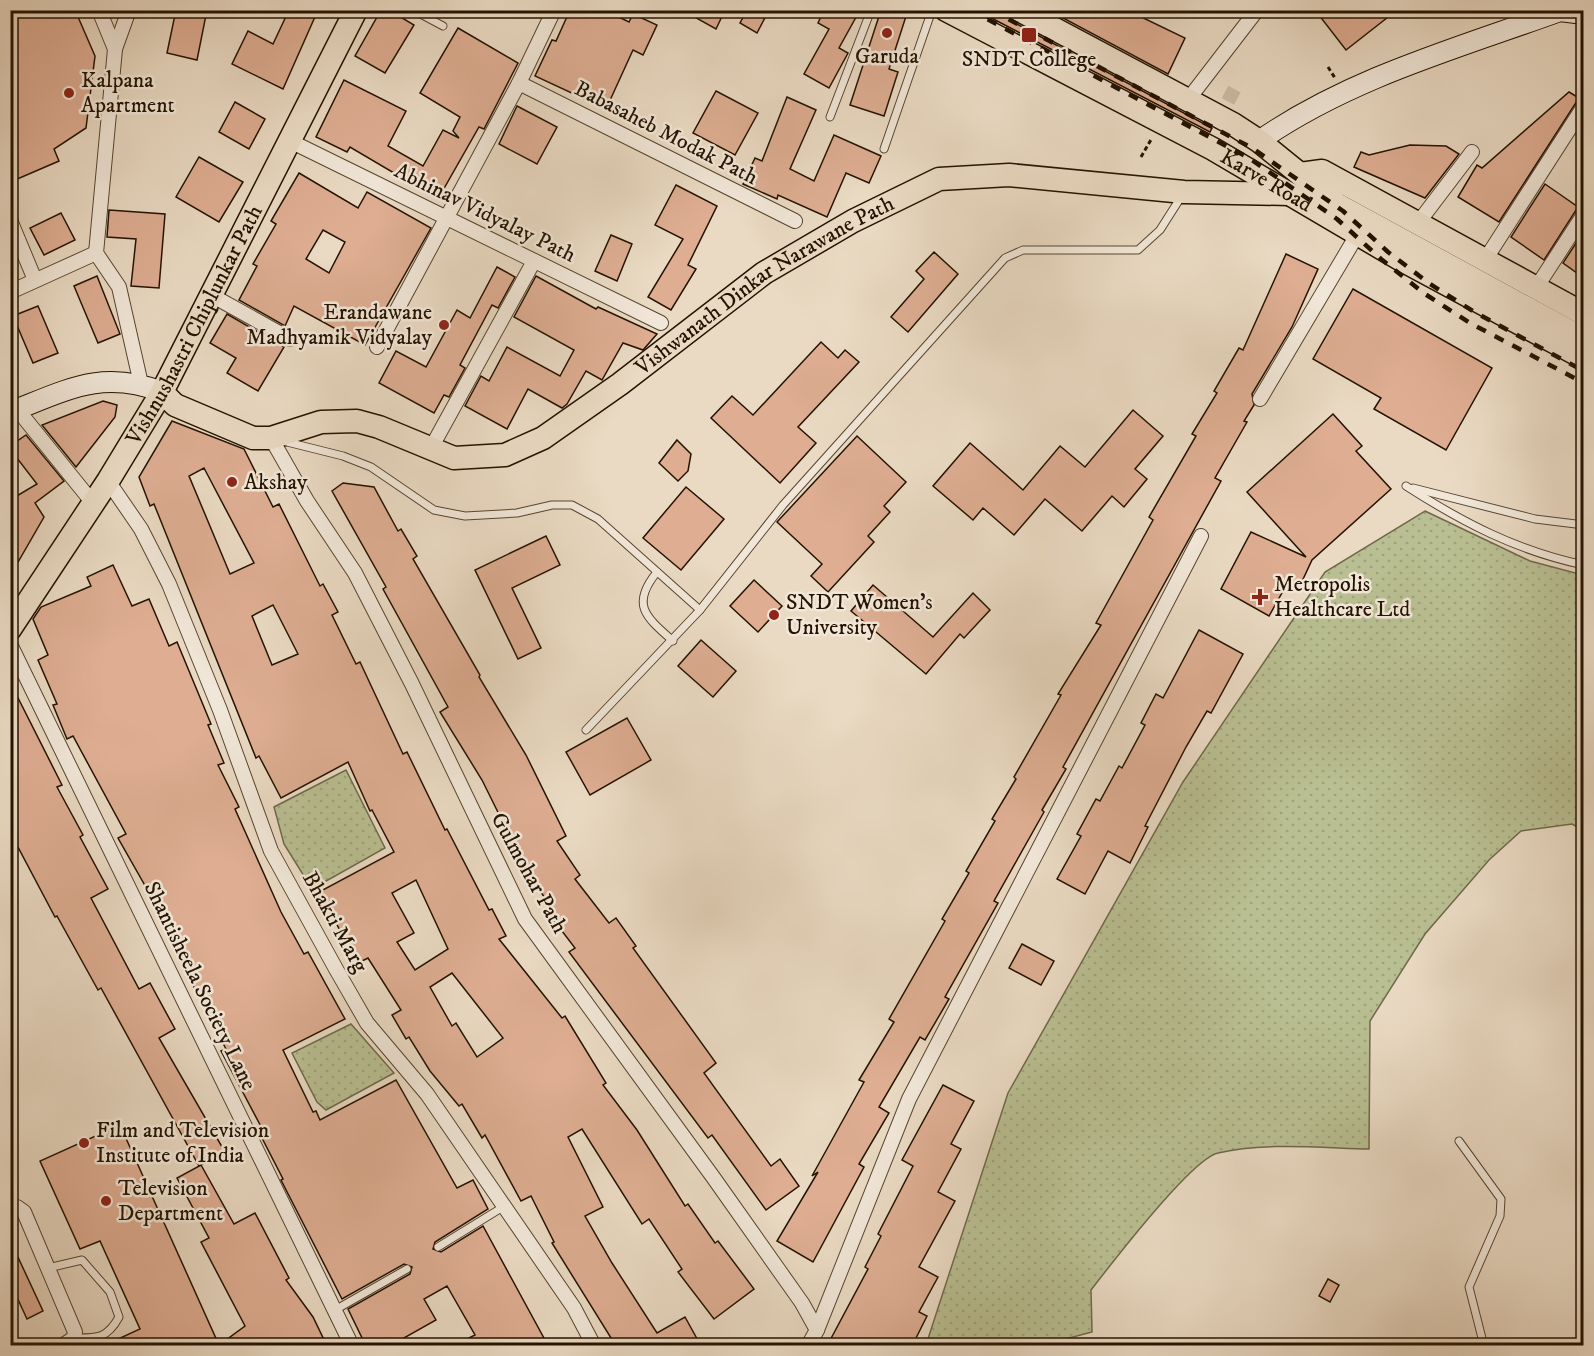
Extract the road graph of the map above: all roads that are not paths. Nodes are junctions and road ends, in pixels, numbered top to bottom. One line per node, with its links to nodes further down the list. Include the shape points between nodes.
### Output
1 (99, 10): 13 (street)
2 (129, 10): 13 (street)
3 (357, 10): 18 (main road, Vishnushastri Chiplunkar Path)
4 (413, 10): 12 (lane)
5 (554, 10): 14 (street)
6 (871, 10): 17 (lane)
7 (932, 10): 20 (lane)
8 (945, 10): 24 (main road, Karve Road, via 1213,149)
9 (1019, 10): 15 (main road, Karve Road)
10 (1257, 10): 15 (street)
11 (1584, 14): 19 (street, via 1560,11 1357,86 1296,116)
12 (443, 26)
13 (115, 49): 31 (street)
14 (519, 83): 26 (street); 28 (street, Babasaheb Modak Path)
15 (1187, 101): 19 (main road, Karve Road)
16 (1584, 106): 32 (street)
17 (830, 117)
18 (290, 141): 26 (street, Abhinav Vidyalay Path); 37 (main road, Vishnushastri Chiplunkar Path)
19 (1259, 141): 22 (main road, Karve Road)
20 (884, 149)
21 (1472, 152): 29 (street)
22 (1300, 174): 29 (main road, Karve Road, via 1322,171); 30 (main road)
23 (1184, 192): 24 (main road, Vishwanath Dinkar Narawane Path); 48 (main road, Vishwanath Dinkar Narawane Path, via 1009,175 939,179 853,221 764,273 543,438 506,455 480,458 454,458); 55 (lane, via 1160,230 1138,250 1023,250 1005,258 783,505)
24 (1290, 194): 30 (main road, Karve Road)
25 (1584, 214): 35 (street)
26 (446, 218): 33 (street, Abhinav Vidyalay Path); 42 (street)
27 (10, 220): 34 (street)
28 (795, 221)
29 (1418, 223): 32 (main road, Karve Road)
30 (1360, 227): 41 (main road); 43 (main road, Karve Road); 45 (street)
31 (96, 253): 34 (street); 44 (street, via 119,287)
32 (1485, 260): 35 (main road, Karve Road)
33 (534, 261): 39 (street, Abhinav Vidyalay Path); 48 (street)
34 (35, 280): 36 (street)
35 (1536, 288): 38 (main road, Karve Road)
36 (10, 292)
37 (211, 295): 40 (street); 44 (main road, Vishnushastri Chiplunkar Path)
38 (1584, 314)
39 (661, 323)
40 (290, 339)
41 (1584, 339)
42 (377, 347)
43 (1584, 358)
44 (152, 388): 46 (street, via 99,380); 47 (main road, via 182,392 258,426); 49 (main road, Vishnushastri Chiplunkar Path)
45 (1260, 399)
46 (14, 411): 50 (street)
47 (271, 438): 48 (main road, Vishwanath Dinkar Narawane Path, via 321,422 357,421); 54 (lane, via 371,466 434,510 465,516 572,505 598,519); 67 (street, Gulmohar Path, via 355,573 525,919 713,1177)
48 (430, 450)
49 (108, 481): 50 (main road, Vishnushastri Chiplunkar Path); 61 (street, Bhakti Marg, via 141,528 169,584 271,851 367,1023 427,1094)
50 (93, 503): 56 (main road, Vishnushastri Chiplunkar Path)
51 (1584, 525): 53 (lane, via 1534,519 1406,486 1453,517 1505,543)
52 (1201, 536): 67 (street, via 909,1099)
53 (1584, 565)
54 (657, 572): 55 (lane); 57 (lane, via 643,593 643,608 646,617)
55 (700, 610): 57 (lane)
56 (10, 629)
57 (673, 641): 59 (lane)
58 (10, 644): 66 (street, Shantisheela Society Lane)
59 (586, 730)
60 (1459, 1141): 72 (lane, via 1501,1199 1500,1216 1468,1287)
61 (503, 1207): 63 (lane); 70 (street, Bhakti Marg, via 574,1308)
62 (10, 1208): 64 (street, via 24,1212)
63 (438, 1247)
64 (48, 1268): 68 (street, via 75,1332); 68 (lane, via 82,1260 110,1292 119,1317 111,1332)
65 (407, 1269): 66 (lane)
66 (334, 1310): 69 (street, Shantisheela Society Lane)
67 (817, 1330): 71 (street)
68 (68, 1342)
69 (352, 1346)
70 (594, 1346)
71 (808, 1346)
72 (1484, 1346)

